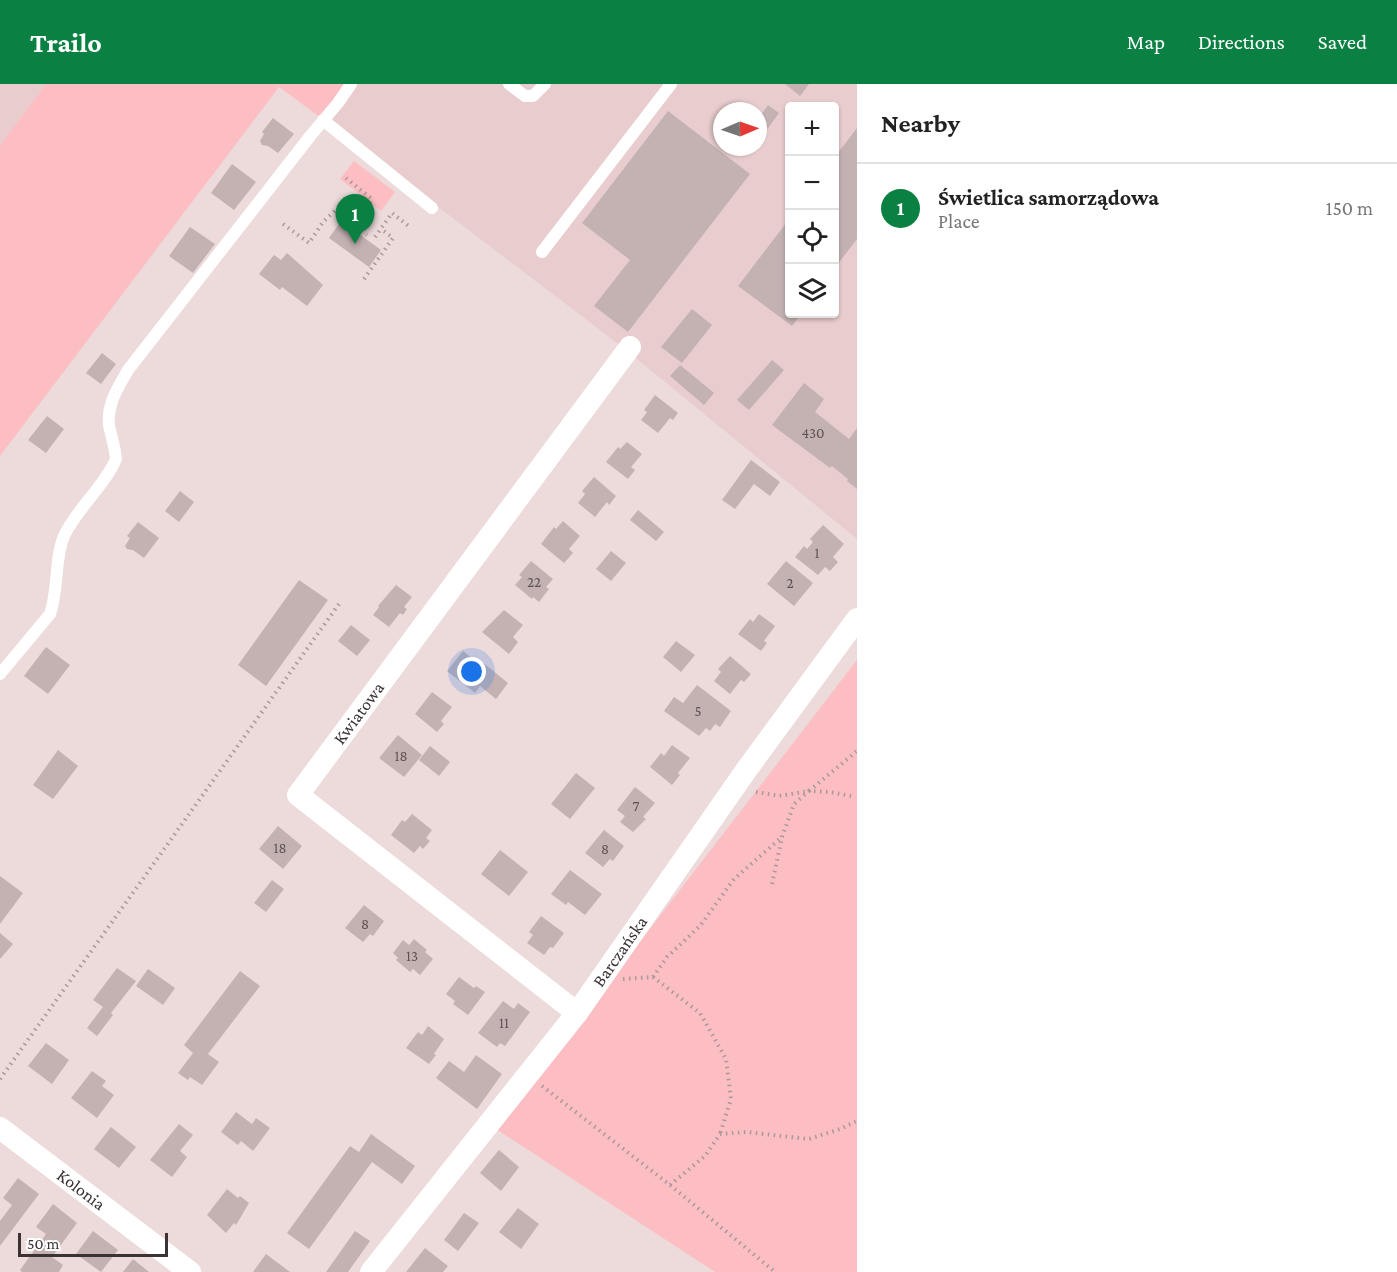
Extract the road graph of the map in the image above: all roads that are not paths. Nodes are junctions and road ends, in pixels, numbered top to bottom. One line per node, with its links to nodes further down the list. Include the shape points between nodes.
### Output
1 (351, 84): 5 (lane)
2 (509, 84): 3 (lane, via 525,96 533,96)
3 (545, 84)
4 (671, 84): 7 (lane)
5 (323, 120): 6 (lane); 10 (lane, via 128,370 111,399 110,425 116,459 63,540 50,614)
6 (432, 208)
7 (542, 252)
8 (630, 347): 11 (street, Kwiatowa, via 298,795)
9 (857, 619): 11 (street, Barczańska)
10 (0, 674)
11 (577, 1013): 14 (street, Barczańska)
12 (0, 1128): 13 (street, Kolonia)
13 (190, 1272)
14 (371, 1272)

